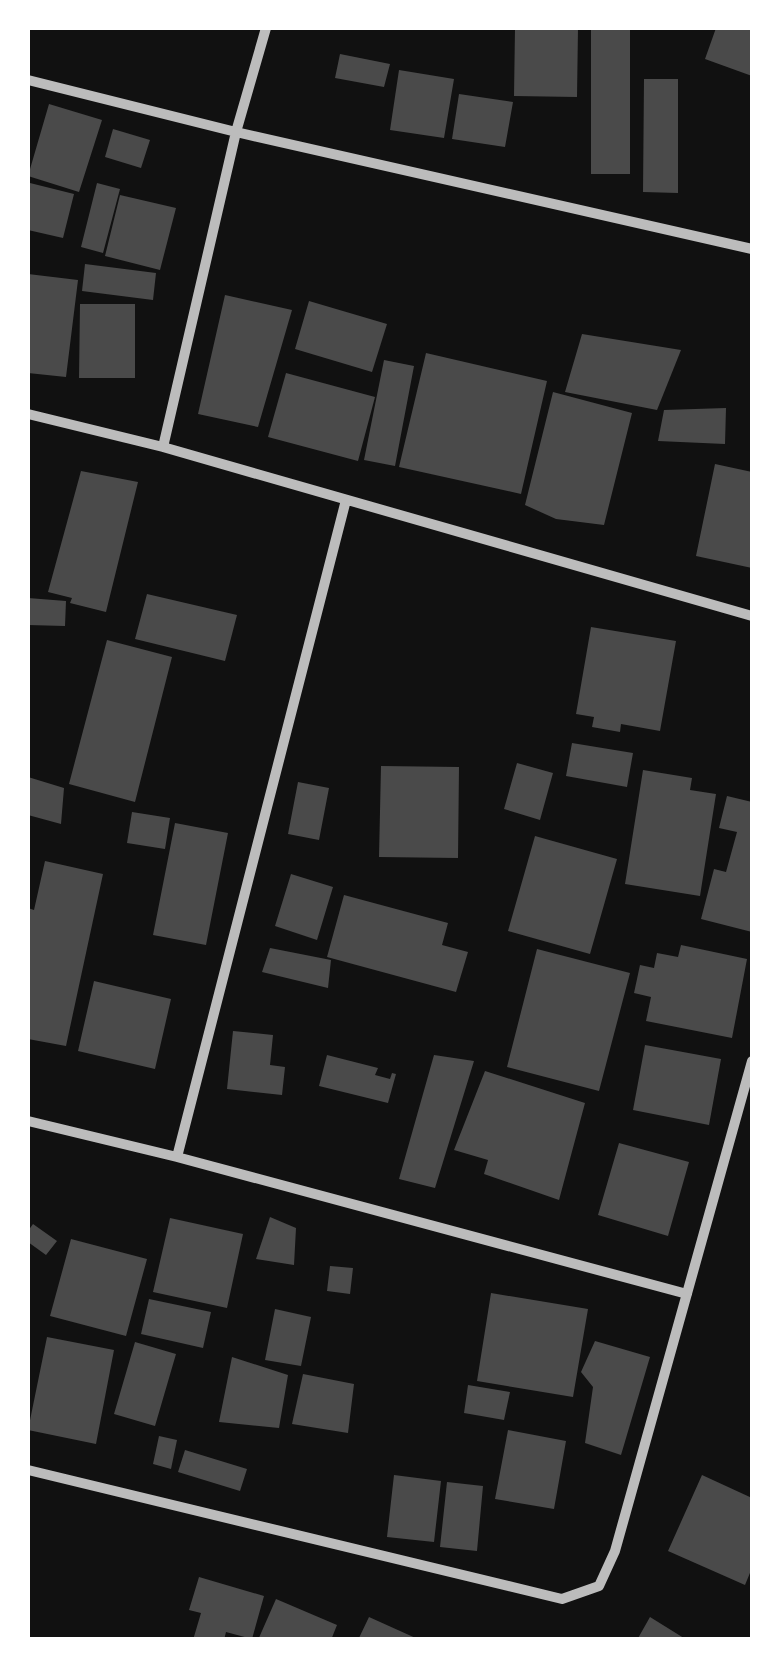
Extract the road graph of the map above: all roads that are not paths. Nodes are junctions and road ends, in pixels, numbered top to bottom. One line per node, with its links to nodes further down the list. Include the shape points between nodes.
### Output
1 (266, 28): 3 (street)
2 (28, 80): 3 (street)
3 (236, 132): 4 (street); 6 (street)
4 (752, 249)
5 (28, 414): 6 (street)
6 (163, 447): 7 (street)
7 (346, 500): 8 (street); 11 (street)
8 (752, 616)
9 (752, 1062): 12 (street)
10 (28, 1121): 11 (street)
11 (177, 1157): 12 (street)
12 (686, 1294): 13 (street, via 614,1551 599,1586 562,1599)
13 (28, 1470)

